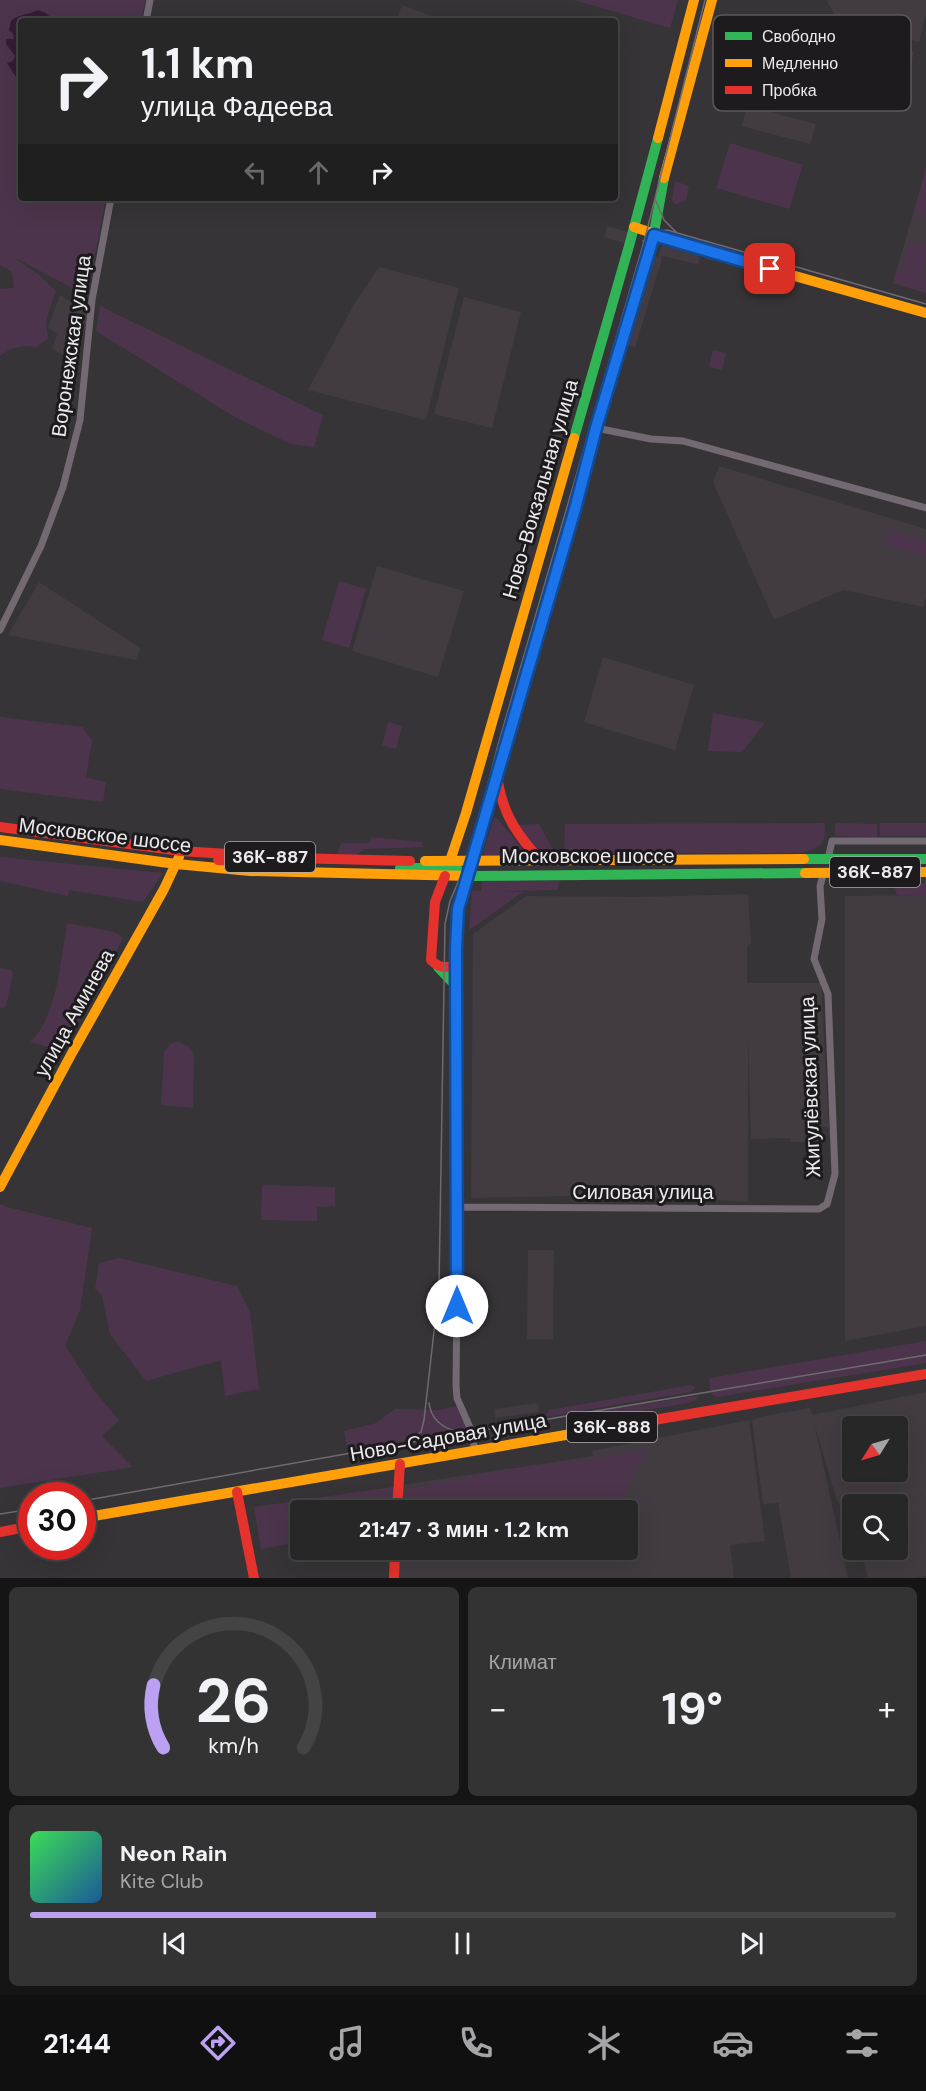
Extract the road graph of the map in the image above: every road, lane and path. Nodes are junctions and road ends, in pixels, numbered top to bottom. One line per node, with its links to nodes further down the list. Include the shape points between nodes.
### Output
1 (150, 0): 4 (street)
2 (694, 0): 6 (main road, Ново-Вокзальная улица)
3 (712, 0): 7 (main road, Ново-Вокзальная улица, via 665,176)
4 (147, 18)
5 (110, 201): 11 (street, Воронежская улица, via 93,294 80,420 63,487 41,546)
6 (634, 227): 7 (main road); 22 (main road, Ново-Вокзальная улица)
7 (654, 235): 8 (main road); 9 (main road, Ново-Вокзальная улица)
8 (926, 313)
9 (596, 428): 10 (street, via 683,441); 12 (main road, Ново-Вокзальная улица)
10 (926, 508)
11 (0, 630)
12 (497, 774): 19 (main road, via 506,817); 23 (main road, Ново-Вокзальная улица)
13 (0, 827): 22 (main road, Московское шоссе / 36К-887, via 181,851)
14 (0, 833): 18 (main road, Московское шоссе / 36К-887)
15 (0, 840): 18 (main road, Московское шоссе / 36К-887)
16 (926, 841): 20 (street, via 832,841)
17 (926, 859): 20 (main road, Московское шоссе / 36К-887)
18 (177, 860): 22 (main road, Московское шоссе / 36К-887); 28 (main road, улица Аминева)
19 (544, 864): 20 (main road, Московское шоссе / 36К-887); 23 (main road, Московское шоссе / 36К-887)
20 (826, 865): 21 (main road, Московское шоссе / 36К-887); 23 (main road, Московское шоссе / 36К-887); 24 (main road, Московское шоссе / 36К-887); 29 (street, Жигулёвская улица, via 820,886 822,919 814,960 828,994 835,1174)
21 (926, 865)
22 (447, 868): 23 (main road, Московское шоссе / 36К-887); 26 (main road, Ново-Вокзальная улица, via 435,902 431,960)
23 (470, 868): 25 (main road, Ново-Вокзальная улица, via 457,919)
24 (926, 872)
25 (456, 964): 26 (main road, via 448,968); 27 (street, Ново-Вокзальная улица)
26 (438, 966): 27 (main road)
27 (456, 986): 30 (street, Ново-Вокзальная улица)
28 (0, 1187)
29 (827, 1204): 30 (street, Силовая улица, via 819,1209)
30 (458, 1207): 32 (street, Ново-Вокзальная улица, via 456,1386)
31 (926, 1374): 32 (main road, Ново-Садовая улица / 36К-888)
32 (475, 1451): 33 (main road, Ново-Садовая улица / 36К-888)
33 (400, 1464): 34 (main road, Ново-Садовая улица / 36К-888); 35 (main road)
34 (237, 1492): 36 (main road, Ново-Садовая улица / 36К-888); 40 (main road)
35 (397, 1500)
36 (96, 1516)
37 (18, 1529): 38 (main road)
38 (0, 1532)
39 (395, 1560): 41 (main road)
40 (254, 1578)
41 (394, 1578)

